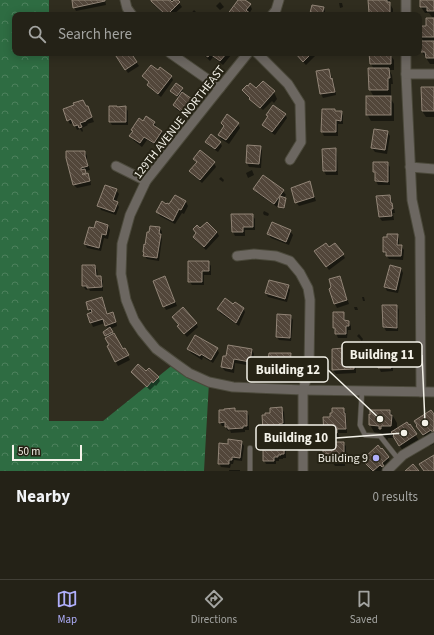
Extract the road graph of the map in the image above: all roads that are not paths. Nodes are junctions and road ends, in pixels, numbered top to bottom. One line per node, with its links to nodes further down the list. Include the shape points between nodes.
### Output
1 (125, 0): 4 (street)
2 (279, 0): 5 (street)
3 (406, 0): 6 (street)
4 (130, 12)
5 (274, 12)
6 (406, 12)
7 (174, 56): 13 (street)
8 (246, 56): 13 (street, 129TH AVENUE NORTHEAST)
9 (260, 56): 14 (street, via 288,84 300,103 301,142)
10 (406, 56): 11 (street)
11 (406, 74): 12 (street); 16 (street)
12 (434, 74)
13 (220, 88): 18 (street, 129TH AVENUE NORTHEAST)
14 (290, 160)
15 (116, 166): 18 (street)
16 (410, 167): 17 (street); 22 (street, via 412,200 420,237)
17 (434, 169)
18 (146, 182): 20 (street, 129TH AVENUE NORTHEAST, via 130,215 122,244 121,274 126,300 142,332 156,349 175,363 189,373 210,382 232,387)
19 (236, 256): 20 (street, via 276,256 290,261 308,288 309,369)
20 (302, 390): 21 (street, 129TH AVENUE NORTHEAST); 28 (street)
21 (362, 391): 22 (street, 129TH AVENUE NORTHEAST); 26 (lane, via 360,425 365,435 380,436)
22 (421, 392): 23 (street, 129TH AVENUE NORTHEAST)
23 (434, 392)
24 (434, 437): 26 (street)
25 (250, 448): 27 (lane)
26 (399, 460): 29 (street)
27 (250, 471)
28 (303, 471)
29 (387, 471)

